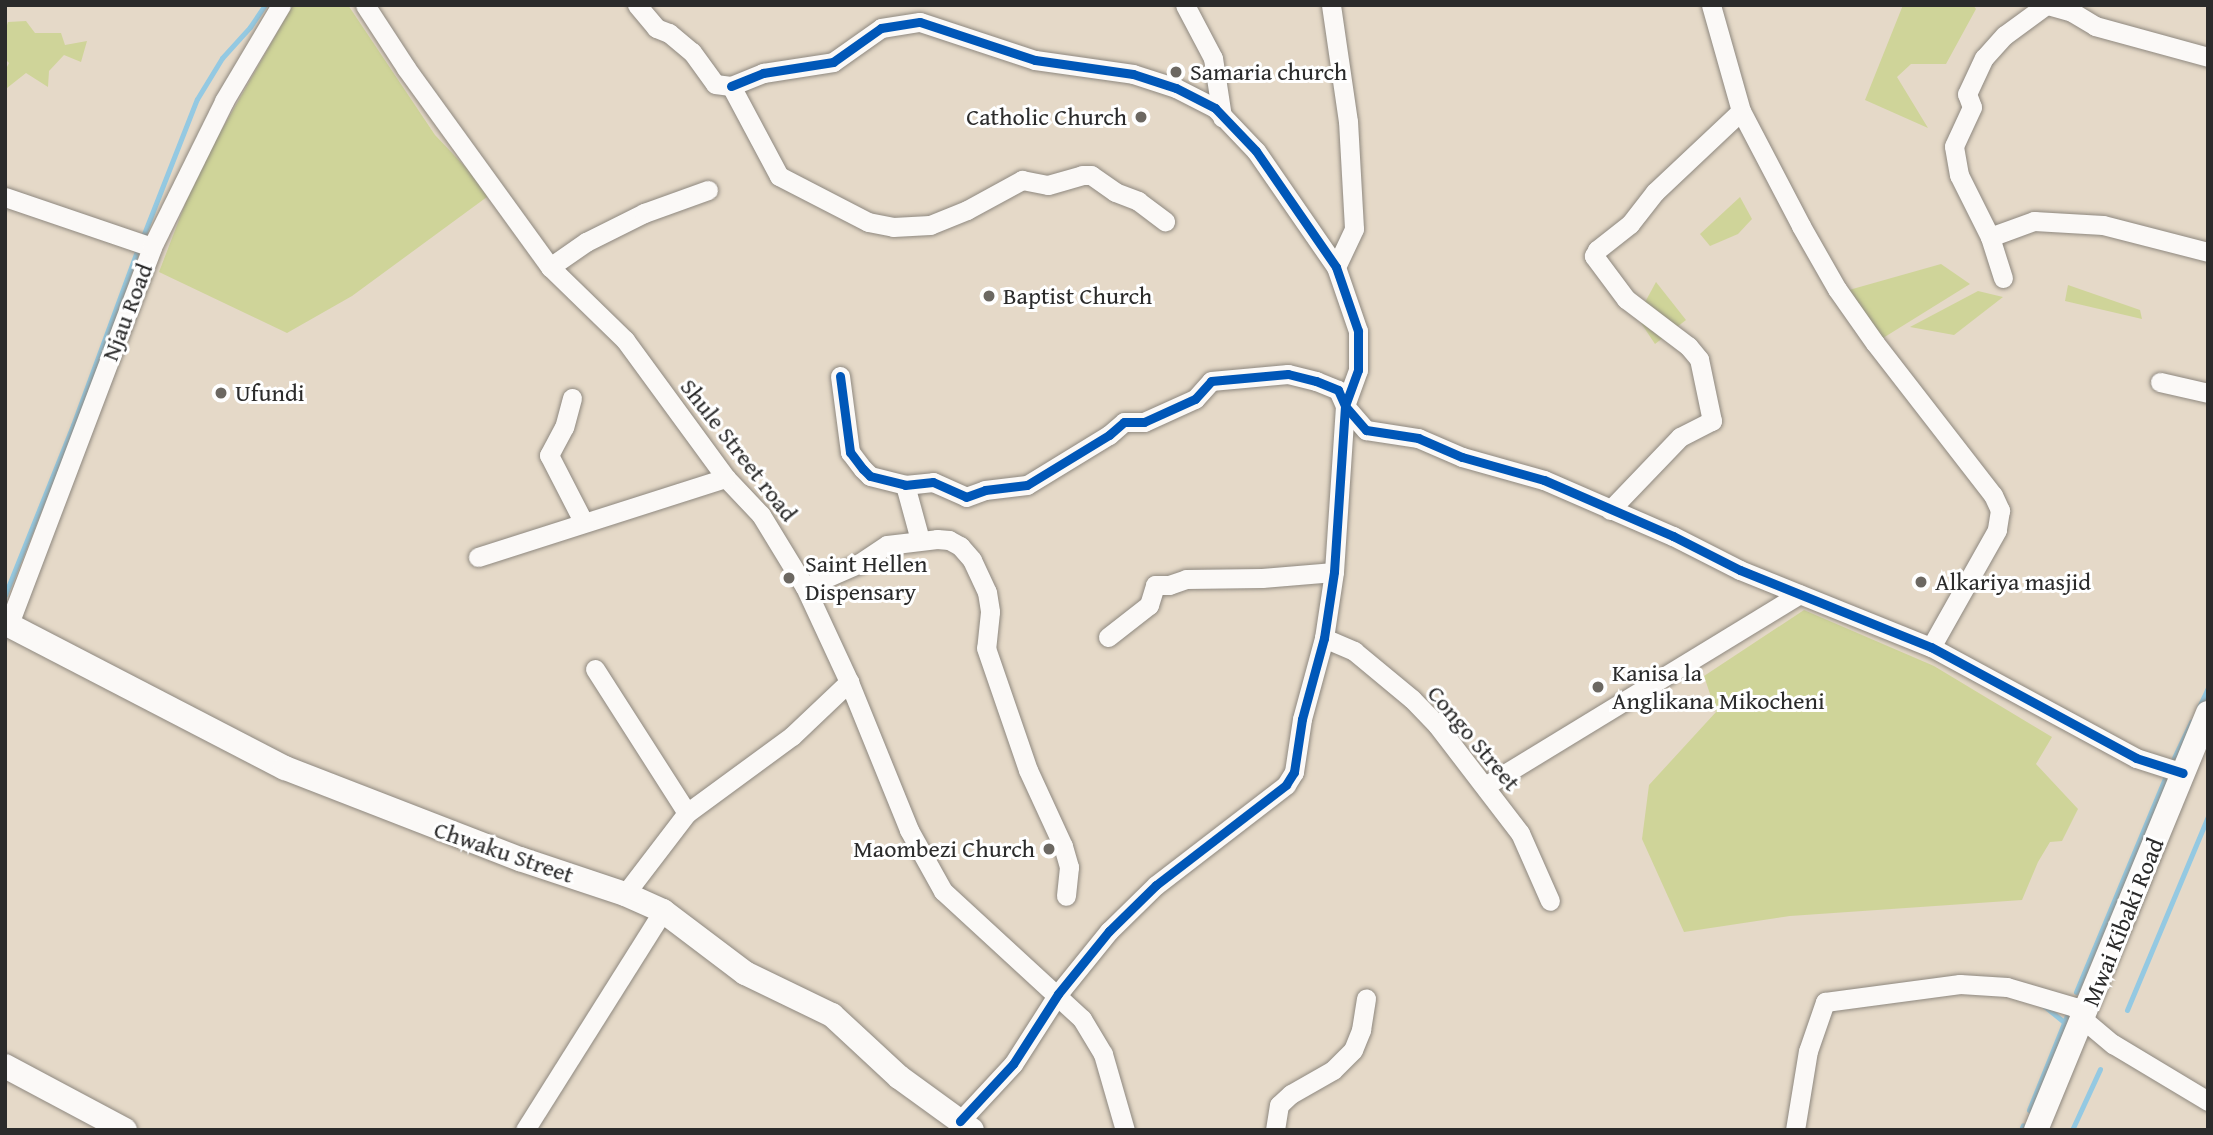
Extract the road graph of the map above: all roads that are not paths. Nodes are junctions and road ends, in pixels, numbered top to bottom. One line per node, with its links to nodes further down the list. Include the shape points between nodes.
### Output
1 (281, 5): 16 (street, Njau Road, via 224,101)
2 (365, 5): 18 (street, Shule Street road)
3 (637, 5): 9 (street, via 656,28 670,33 692,52 715,84)
4 (1185, 5): 11 (street, via 1213,58)
5 (1331, 5): 19 (street, via 1348,121 1354,229)
6 (1712, 5): 10 (street)
7 (2047, 5): 8 (street, via 2072,12 2095,26); 15 (street, via 1984,58 1967,93 1972,107 1954,146 1959,175)
8 (2208, 57)
9 (731, 86): 11 (street, via 763,73 833,62 881,28 920,22 1035,60 1154,80 1207,104); 14 (street, via 779,176 868,222 893,227 930,225 1022,180 1042,185 1082,175 1091,175 1138,201)
10 (1741, 111): 28 (street, via 1594,256 1626,299 1699,359 1712,421 1680,437); 38 (street, via 1838,289 2000,510 1997,530)
11 (1222, 117): 19 (street, via 1256,151)
12 (708, 190): 18 (street, via 632,219)
13 (5, 197): 16 (street)
14 (1165, 221)
15 (1990, 237): 17 (street, via 2034,221 2103,225); 20 (street)
16 (152, 247): 35 (street, Njau Road)
17 (2208, 253)
18 (550, 267): 26 (street, Shule Street road, via 625,340)
19 (1336, 267): 25 (street, via 1359,331 1359,370)
20 (2003, 278)
21 (840, 376): 27 (street, via 850,452 870,476)
22 (2160, 382): 23 (street)
23 (2208, 393)
24 (572, 398): 29 (street, via 549,455)
25 (1345, 406): 27 (street, via 1338,390 1289,374 1211,381 1195,399 1144,422 1124,422 1027,485 966,497 933,482); 28 (street, via 1366,430 1418,438 1462,457 1544,480); 32 (street)
26 (726, 478): 29 (street); 33 (street, Shule Street road, via 761,514)
27 (905, 485): 30 (street)
28 (1610, 510): 34 (street)
29 (584, 523): 31 (street)
30 (920, 540): 33 (street, via 887,545 860,563); 46 (street, via 949,540 960,546 981,576 990,612 986,648 1028,770 1063,846 1069,867)
31 (478, 557)
32 (1334, 572): 36 (street, via 1186,579 1155,585 1149,605); 37 (street)
33 (805, 587): 40 (street, Shule Street road)
34 (1799, 594): 38 (street); 43 (street)
35 (6, 627): 45 (main road, Chwaku Street, via 285,768 495,850)
36 (1108, 637)
37 (1324, 639): 43 (street, Congo Street, via 1354,651 1412,699); 49 (street, via 1302,719 1294,772 1286,785 1156,885 1109,931)
38 (1931, 648): 42 (street, via 2136,758)
39 (595, 669): 44 (street)
40 (849, 682): 44 (street, via 792,736); 49 (street, Shule Street road, via 898,804 943,891)
41 (2208, 713): 42 (main road, Mwai Kibaki Road)
42 (2183, 773): 51 (main road, Mwai Kibaki Road)
43 (1485, 786): 47 (street, Congo Street, via 1520,833)
44 (687, 813): 45 (street)
45 (625, 894): 48 (main road, Chwaku Street)
46 (1066, 896)
47 (1550, 901)
48 (663, 911): 54 (main road, Chwaku Street, via 745,973 832,1015 899,1077); 56 (street)
49 (1058, 995): 54 (street); 57 (street, Shule Street road, via 1096,1036)
50 (1366, 998): 58 (street, via 1353,1050 1333,1070 1279,1105)
51 (2084, 1020): 53 (street, via 2113,1044); 59 (street, via 2075,1007 2007,987 1983,985 1825,1002 1808,1051); 60 (main road, Mwai Kibaki Road)
52 (5, 1066): 55 (main road)
53 (2208, 1101)
54 (966, 1125)
55 (125, 1130)
56 (525, 1130)
57 (1125, 1130)
58 (1275, 1130)
59 (1795, 1130)
60 (2036, 1130)

